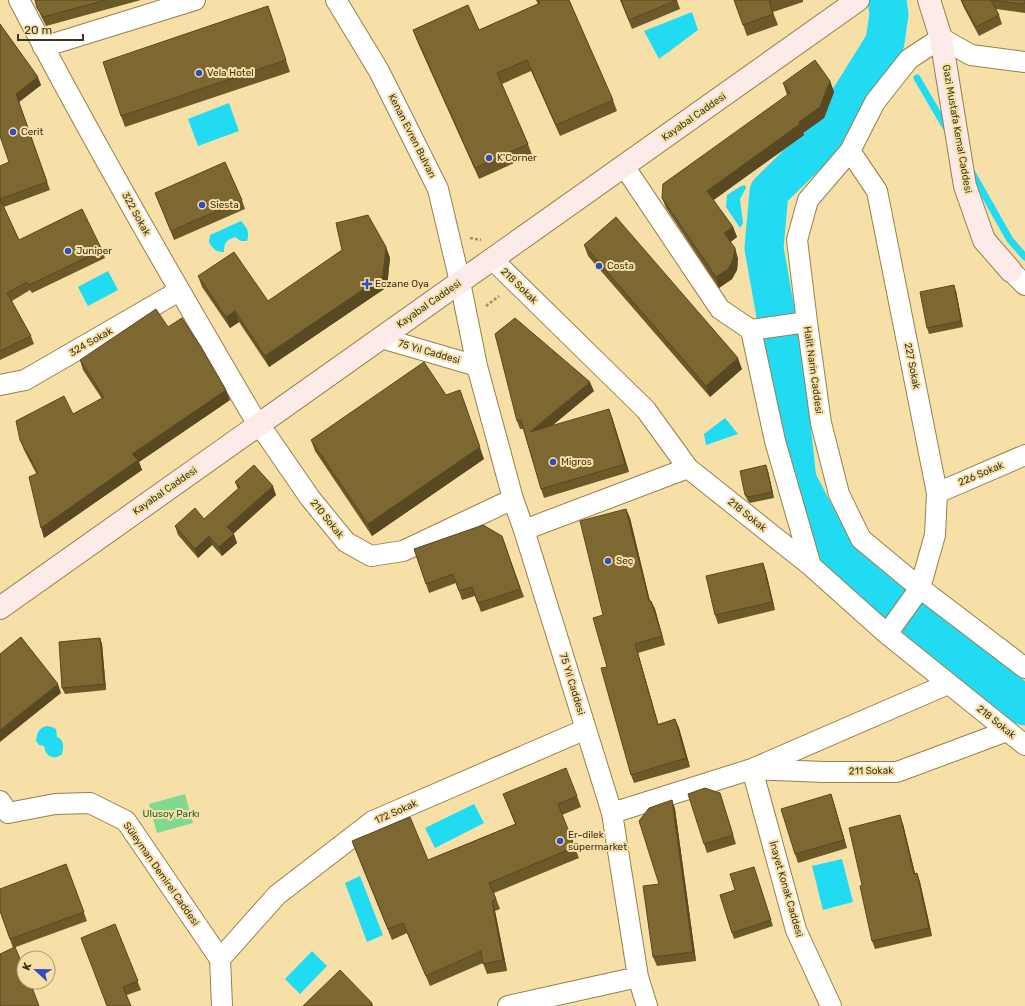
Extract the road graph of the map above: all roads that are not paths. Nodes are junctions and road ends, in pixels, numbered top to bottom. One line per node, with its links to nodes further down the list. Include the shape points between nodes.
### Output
1 (19, 0): 7 (street, 322 Sokak)
2 (195, 0): 7 (street)
3 (336, 0): 13 (street, Kenan Evren Bulvarı, via 379,71 438,189)
4 (929, 0): 6 (street, Gazi Mustafa Kemal Caddesi)
5 (857, 1): 10 (street, Kayabal Caddesi)
6 (941, 38): 8 (street, via 971,55); 9 (street, Halit Narin Caddesi, via 909,59 876,102); 12 (street, Gazi Mustafa Kemal Caddesi, via 964,181 984,240)
7 (43, 47): 14 (street, 322 Sokak)
8 (1025, 62)
9 (850, 151): 15 (street, Halit Narin Caddesi, via 808,200 797,240); 23 (street, 227 Sokak, via 877,191)
10 (624, 166): 11 (street, Kayabal Caddesi); 16 (street, via 720,310)
11 (492, 259): 13 (street, Kayabal Caddesi); 22 (street, 218 Sokak, via 646,410)
12 (1020, 278)
13 (460, 282): 17 (street, Kayabal Caddesi); 18 (street, 75 Yıl Caddesi)
14 (179, 291): 19 (street, 324 Sokak, via 25,380); 20 (street, 322 Sokak)
15 (807, 322): 16 (street); 27 (street, Halit Narin Caddesi, via 821,423 838,494 861,539)
16 (751, 330): 26 (street, via 775,441)
17 (381, 338): 18 (street, 75 Yıl Caddesi); 20 (street, Kayabal Caddesi)
18 (477, 366): 24 (street, 75 Yıl Caddesi)
19 (0, 385)
20 (258, 425): 24 (street, 210 Sokak, via 310,498 346,542 371,556 403,551); 28 (street, Kayabal Caddesi)
21 (1025, 455): 23 (street, 226 Sokak)
22 (688, 468): 25 (street); 26 (street, 218 Sokak)
23 (937, 494): 27 (street, 227 Sokak, via 935,535)
24 (513, 499): 25 (street, 75 Yıl Caddesi)
25 (524, 530): 32 (street, 75 Yıl Caddesi)
26 (811, 566): 29 (street, 218 Sokak)
27 (920, 588): 29 (street, 227 Sokak); 30 (street, Halit Narin Caddesi)
28 (0, 608)
29 (887, 634): 31 (street, 218 Sokak)
30 (1025, 668)
31 (948, 684): 33 (street, 218 Sokak); 35 (street, 211 Sokak)
32 (586, 729): 37 (street, 75 Yıl Caddesi); 38 (street, 172 Sokak, via 372,821 277,895)
33 (1008, 731): 34 (street, 218 Sokak); 35 (street, 211 Sokak, via 897,772)
34 (1025, 745)
35 (752, 769): 37 (street, 211 Sokak); 43 (street, İnayet Konak Caddesi, via 796,930)
36 (3, 811): 38 (street, Süleyman Demirel Caddesi, via 55,804 90,803 126,821)
37 (612, 813): 39 (street, 75 Yıl Caddesi)
38 (220, 959): 40 (street)
39 (638, 977): 41 (street); 42 (street, 75 Yıl Caddesi)
40 (222, 1006)
41 (508, 1006)
42 (647, 1006)
43 (831, 1006)

